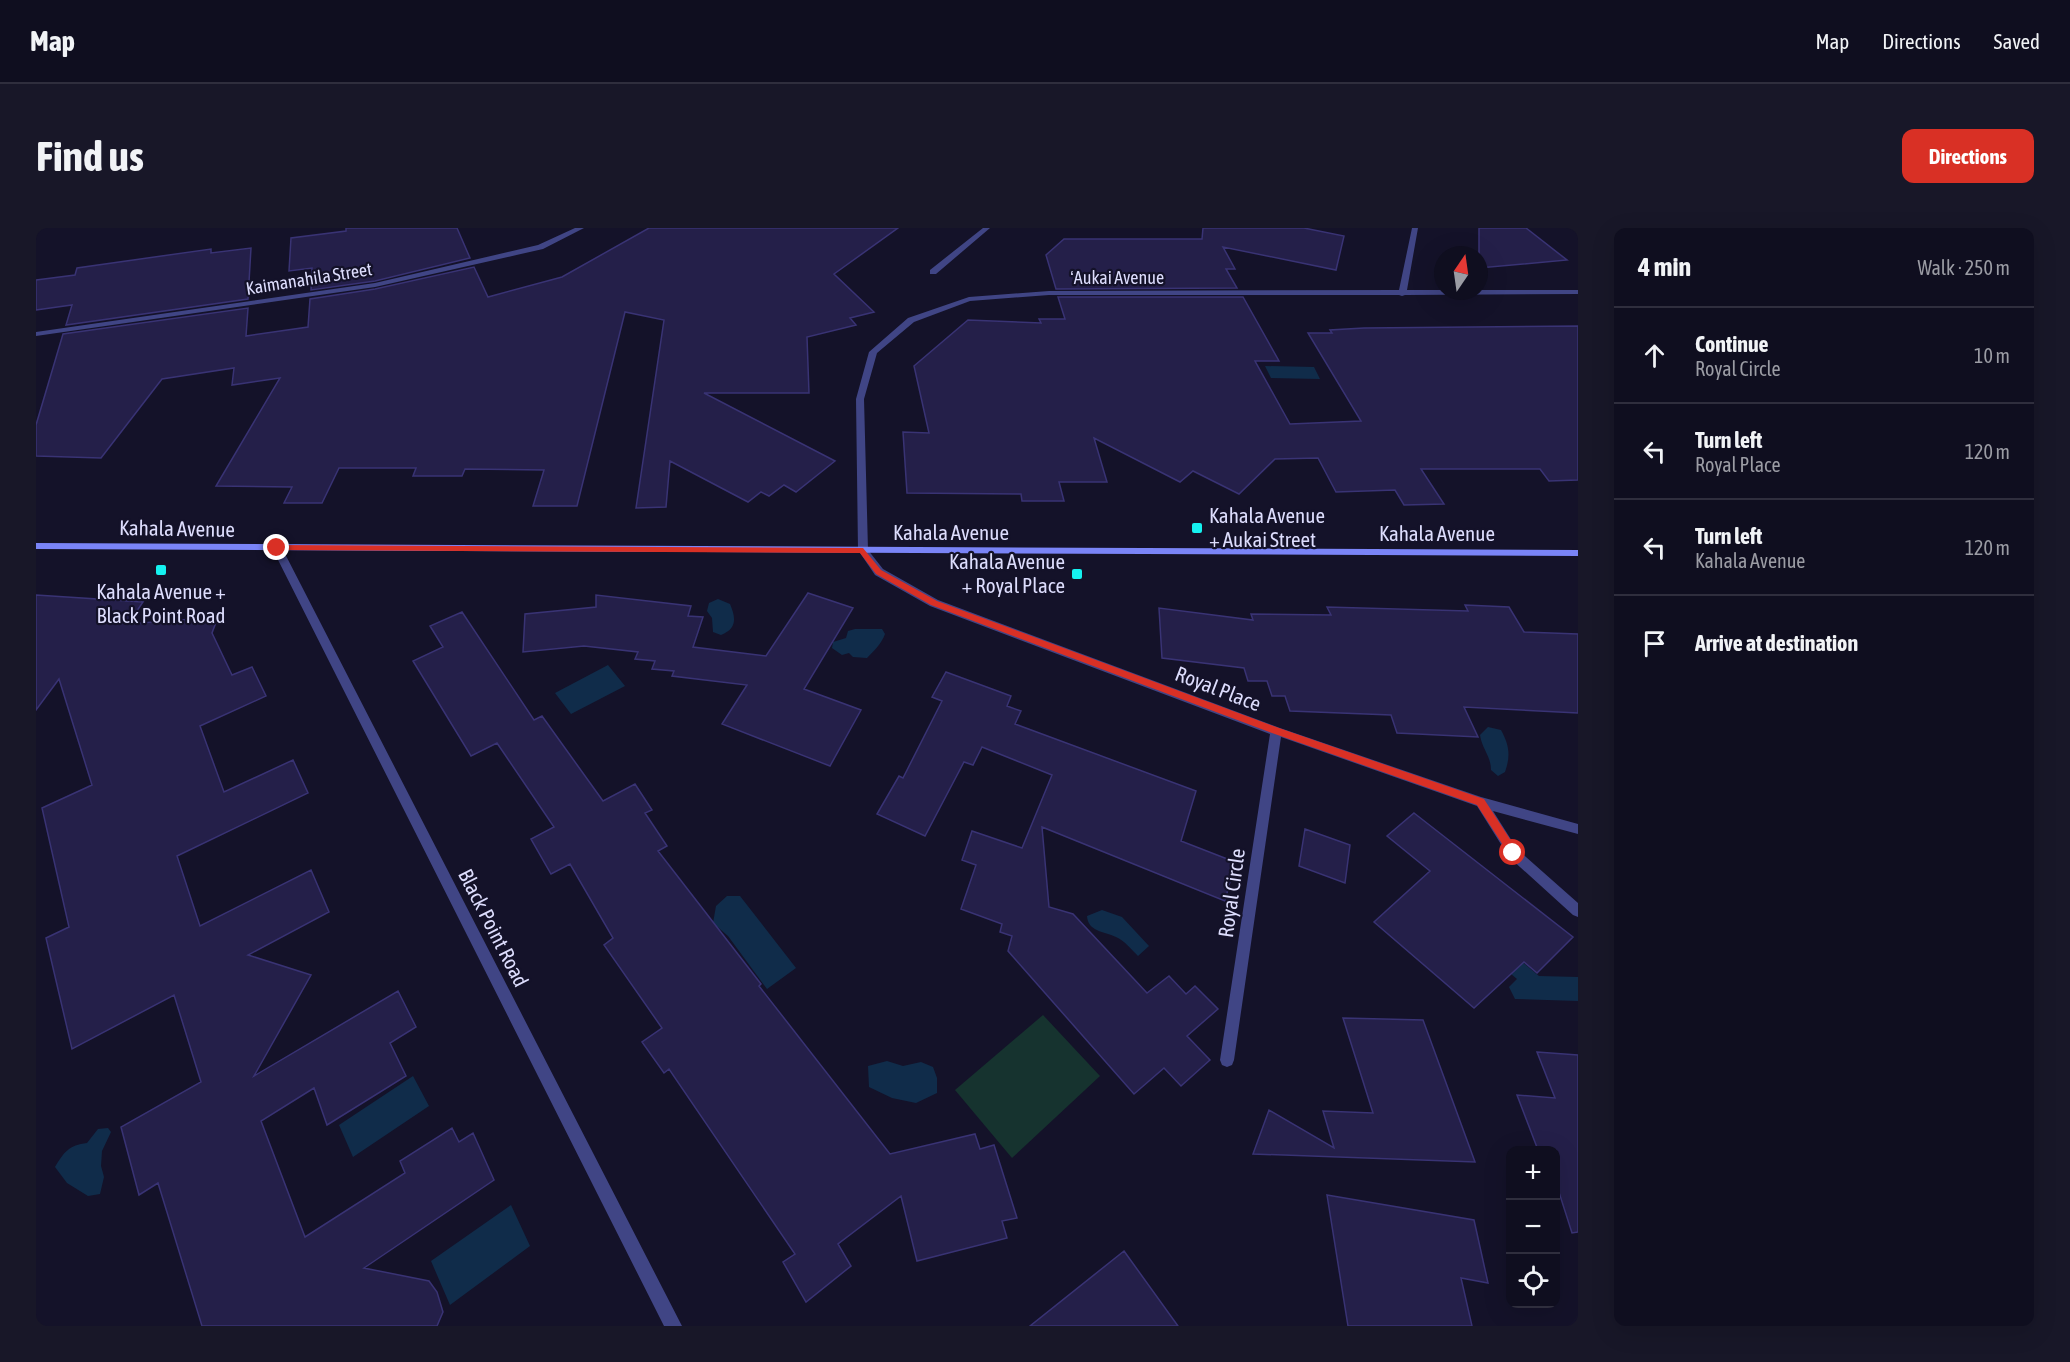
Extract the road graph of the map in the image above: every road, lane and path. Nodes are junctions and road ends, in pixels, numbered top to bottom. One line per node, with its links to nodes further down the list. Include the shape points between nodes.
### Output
1 (581, 228): 7 (street, Kaimanahila Street, via 540,247 375,285)
2 (987, 228): 4 (street)
3 (1415, 228): 6 (street)
4 (933, 273)
5 (1578, 292): 6 (street, ʻAukai Avenue)
6 (1402, 294): 10 (street, ʻAukai Avenue, via 1049,293 969,299 911,320 873,352 860,399)
7 (36, 334)
8 (36, 546): 9 (street, Kahala Avenue)
9 (277, 548): 10 (street, Kahala Avenue); 17 (street, Black Point Road)
10 (863, 550): 11 (street, Kahala Avenue); 12 (street, Royal Place, via 879,572 934,603)
11 (1578, 552)
12 (1275, 731): 13 (street, Royal Place); 16 (street, Royal Circle)
13 (1481, 802): 14 (street, Royal Place); 15 (street, via 1513,853)
14 (1578, 829)
15 (1578, 911)
16 (1227, 1060)
17 (673, 1326)

